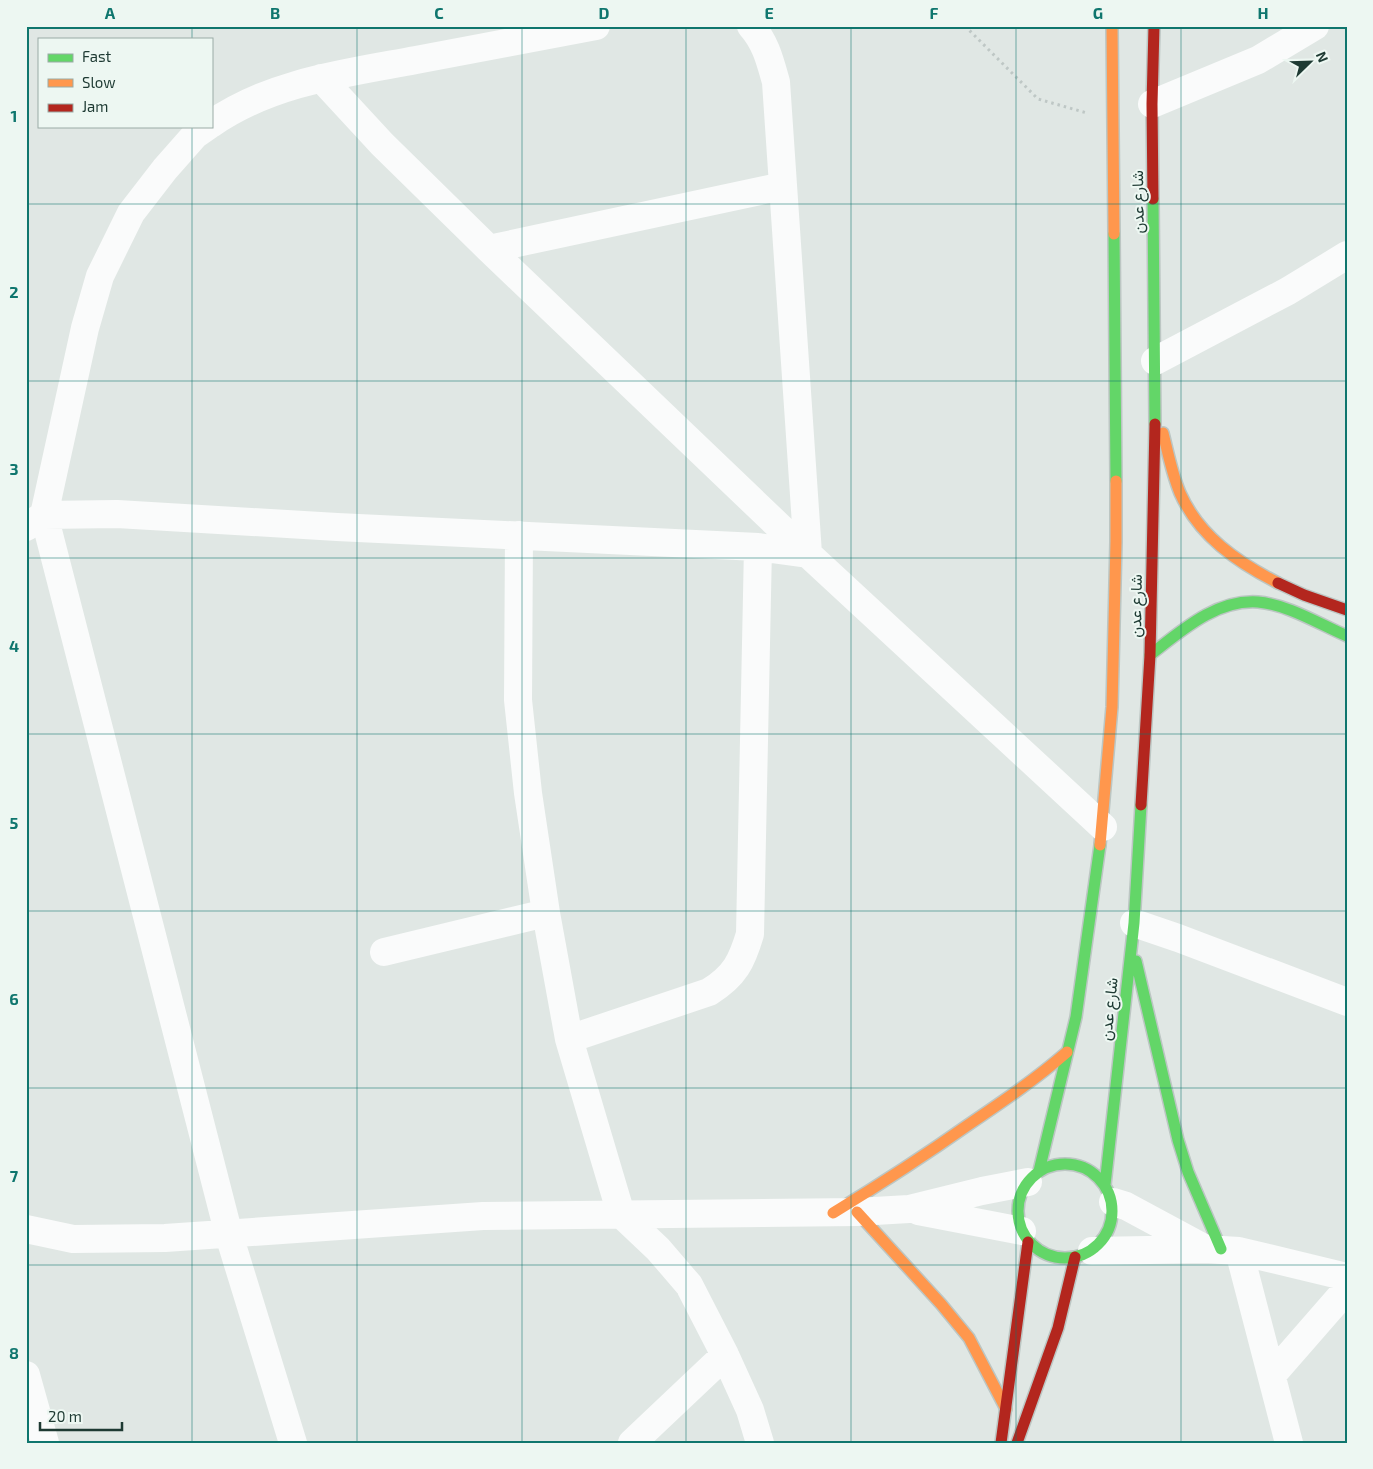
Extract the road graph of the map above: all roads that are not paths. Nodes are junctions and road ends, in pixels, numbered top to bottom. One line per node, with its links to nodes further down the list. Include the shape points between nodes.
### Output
1 (596, 26): 6 (street)
2 (751, 26): 10 (street, via 768,53 776,82)
3 (1112, 26): 22 (street, شارع عدن, via 1116,542 1112,707)
4 (1154, 26): 7 (street, شارع عدن)
5 (1315, 26): 7 (street, via 1258,60)
6 (321, 78): 8 (street, via 262,96); 11 (street, via 382,144)
7 (1152, 104): 13 (street, شارع عدن)
8 (212, 123)
9 (205, 128): 15 (street, via 171,162 131,213 100,276)
10 (783, 186): 11 (street); 18 (street)
11 (489, 249): 18 (street)
12 (1347, 255): 13 (street, via 1288,291)
13 (1155, 361): 14 (street, شارع عدن)
14 (1155, 405): 19 (street, via 1180,492 1204,533 1246,565 1279,584); 21 (street, شارع عدن)
15 (35, 521): 16 (street, via 117,514 337,528); 35 (street)
16 (519, 535): 17 (street); 23 (street, via 518,700)
17 (758, 547): 18 (street); 27 (street, via 750,934 740,964 721,985 709,992)
18 (808, 554): 22 (street)
19 (1347, 610)
20 (1347, 636): 21 (street, via 1275,605 1240,602 1194,621)
21 (1150, 655): 24 (street, شارع عدن)
22 (1103, 827): 28 (street, شارع عدن, via 1076,1017)
23 (546, 913): 25 (street); 27 (street)
24 (1133, 933): 26 (street, via 1178,938); 30 (street, شارع عدن); 37 (street, via 1178,1140 1188,1172)
25 (384, 952)
26 (1347, 1002)
27 (569, 1039): 33 (street)
28 (1067, 1052): 29 (street, شارع عدن); 32 (street, via 1046,1072)
29 (1034, 1176): 30 (street, via 1057,1164 1076,1164 1093,1171); 31 (street); 36 (street, via 1022,1191 1019,1201 1019,1219)
30 (1109, 1193): 37 (street, via 1126,1206); 38 (street, via 1112,1219 1105,1238)
31 (909, 1209): 32 (street); 36 (street)
32 (845, 1212): 33 (street); 44 (street, via 941,1304 968,1338)
33 (621, 1214): 35 (street, via 483,1216); 41 (street, via 658,1249 689,1285)
34 (26, 1229): 35 (street, via 73,1239)
35 (229, 1235): 46 (street)
36 (1025, 1237): 38 (street, via 1039,1250 1056,1257); 44 (street)
37 (1222, 1250): 38 (street); 39 (street); 43 (street)
38 (1084, 1254): 50 (street)
39 (1347, 1277)
40 (1347, 1290): 43 (street)
41 (725, 1355): 47 (street); 48 (street, via 750,1410)
42 (26, 1375): 45 (street)
43 (1272, 1375): 51 (street)
44 (1006, 1409): 49 (street)
45 (44, 1443)
46 (293, 1443)
47 (632, 1443)
48 (760, 1443)
49 (1001, 1443)
50 (1017, 1443)
51 (1289, 1443)

